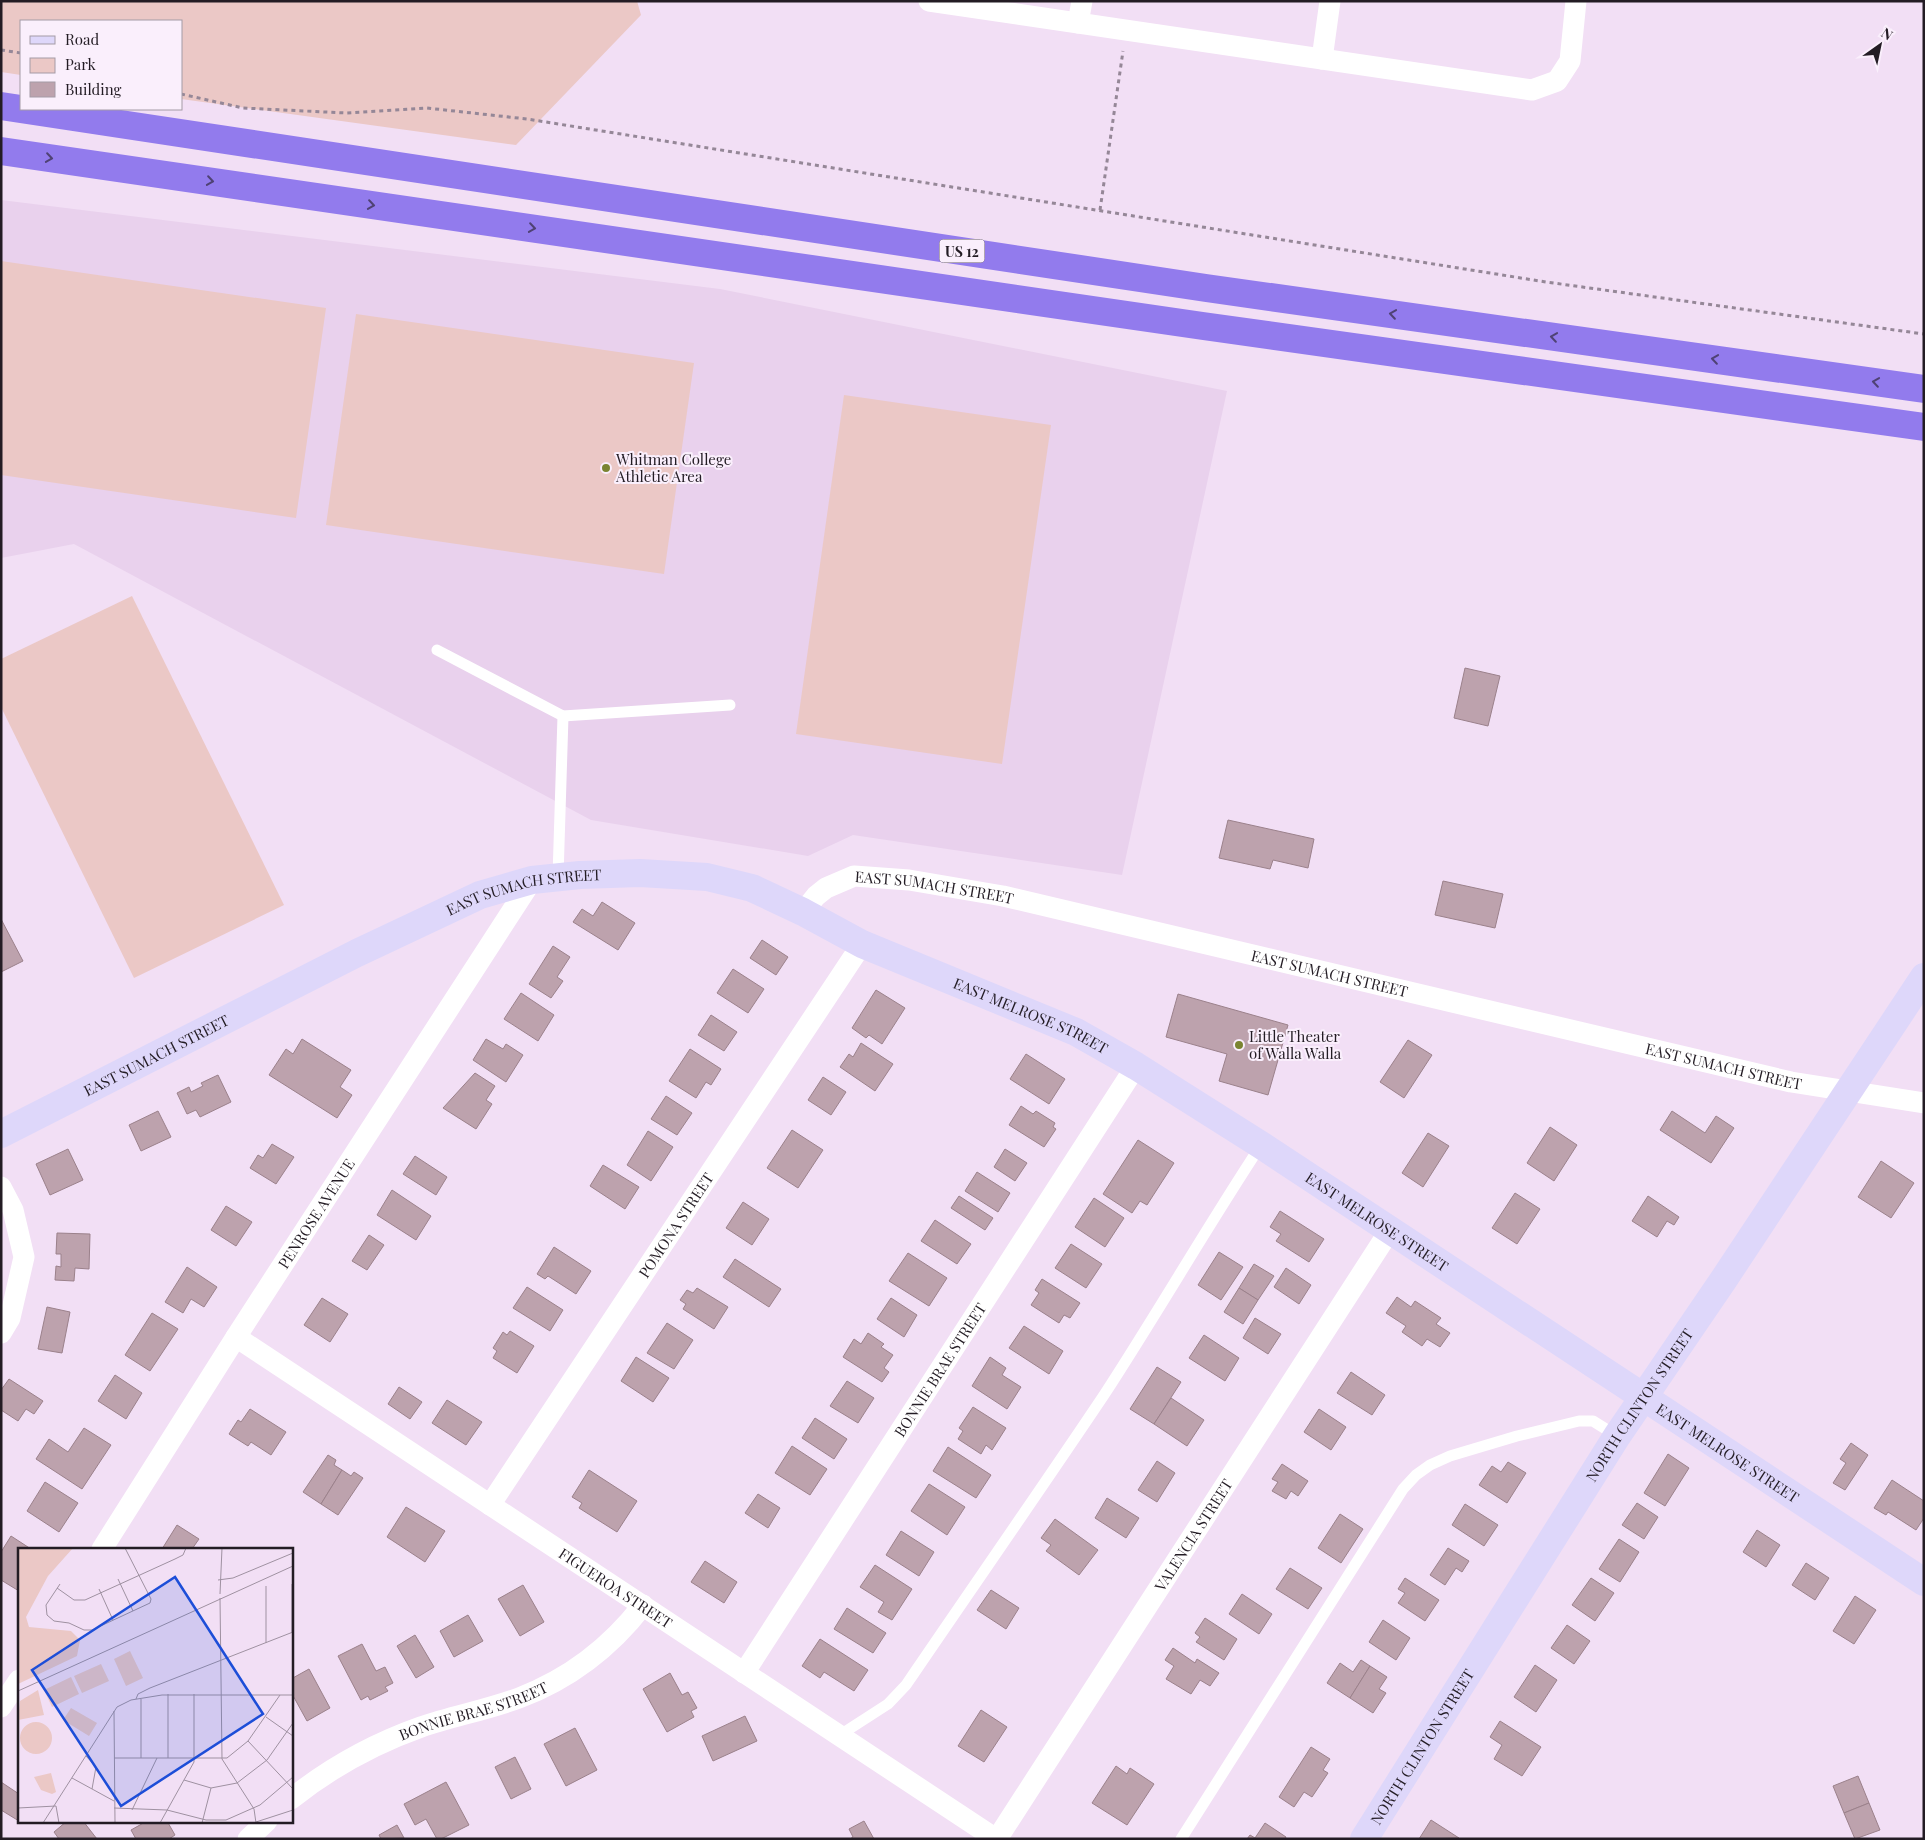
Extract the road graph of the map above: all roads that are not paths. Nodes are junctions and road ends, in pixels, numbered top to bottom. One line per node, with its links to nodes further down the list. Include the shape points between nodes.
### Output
1 (929, 1): 5 (street)
2 (1082, 1): 5 (street)
3 (1330, 1): 6 (street)
4 (1576, 1): 6 (street, via 1570,61 1557,80 1532,90)
5 (1078, 23): 6 (street)
6 (1322, 59)
7 (1, 106): 8 (highway, US 12, one-way to 7)
8 (20, 109)
9 (27, 110): 11 (highway, US 12, one-way to 9, via 1206,288)
10 (1, 151): 12 (highway, one-way to 12, via 1193,325)
11 (1924, 389)
12 (1751, 402): 13 (highway); 14 (highway)
13 (1924, 413)
14 (1924, 427)
15 (437, 650): 17 (lane)
16 (730, 705): 17 (lane)
17 (563, 716): 18 (lane)
18 (545, 879): 19 (street, EAST SUMACH STREET, via 640,873 707,877 752,888); 25 (street, EAST SUMACH STREET, via 480,895 438,913); 30 (street, PENROSE AVENUE)
19 (804, 912): 20 (street, EAST MELROSE STREET); 23 (street, EAST SUMACH STREET, via 826,888 854,876 910,880 1003,896 1791,1082)
20 (862, 944): 22 (street, EAST MELROSE STREET, via 1076,1032); 33 (street, POMONA STREET)
21 (1924, 977): 23 (street, NORTH CLINTON STREET)
22 (1136, 1066): 26 (street, EAST MELROSE STREET); 37 (street, BONNIE BRAE STREET)
23 (1850, 1090): 24 (street, EAST SUMACH STREET); 31 (street, NORTH CLINTON STREET)
24 (1924, 1104)
25 (1, 1134)
26 (1261, 1145): 28 (street, EAST MELROSE STREET); 40 (lane, via 1104,1394 906,1685 888,1704)
27 (1, 1187): 29 (street, via 13,1210 24,1257 10,1318)
28 (1390, 1230): 31 (street, EAST MELROSE STREET); 44 (street, VALENCIA STREET)
29 (1, 1333)
30 (236, 1337): 33 (street, FIGUEROA STREET); 34 (street, PENROSE AVENUE)
31 (1643, 1397): 32 (street, NORTH CLINTON STREET); 35 (street, EAST MELROSE STREET)
32 (1617, 1436): 45 (lane, via 1593,1421 1579,1421 1450,1456 1416,1475 1403,1489); 46 (street, NORTH CLINTON STREET)
33 (490, 1505): 36 (street, FIGUEROA STREET)
34 (103, 1548)
35 (1924, 1582)
36 (642, 1606): 37 (street, FIGUEROA STREET); 41 (street, BONNIE BRAE STREET, via 610,1643 584,1664 552,1683 520,1698 380,1743 313,1782)
37 (744, 1673): 40 (street, FIGUEROA STREET)
38 (18, 1682): 39 (street)
39 (1, 1707)
40 (840, 1736): 44 (street, FIGUEROA STREET)
41 (292, 1798)
42 (266, 1822): 43 (street)
43 (248, 1839)
44 (996, 1839)
45 (1181, 1839)
46 (1364, 1839)

